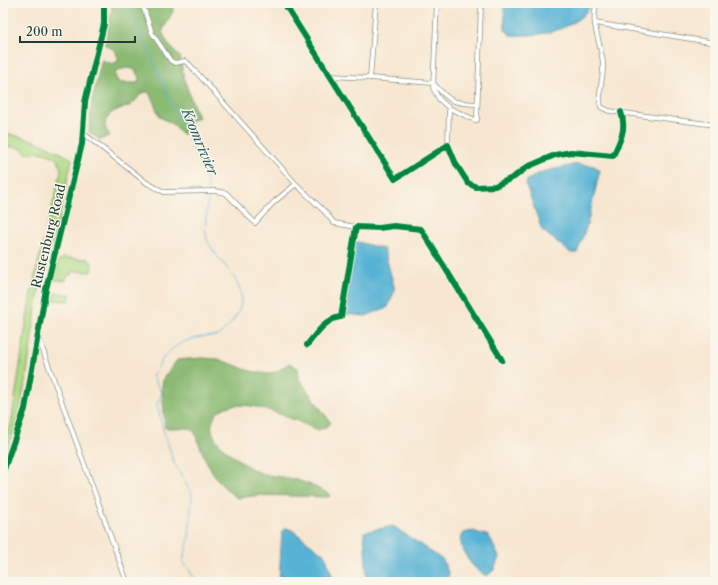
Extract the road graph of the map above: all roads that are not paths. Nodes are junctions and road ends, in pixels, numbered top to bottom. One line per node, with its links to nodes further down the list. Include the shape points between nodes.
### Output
1 (104, 3): 17 (street, Rustenburg Road, via 104,24 85,102)
2 (142, 3): 19 (street, via 152,33 171,61 185,61 190,65)
3 (284, 3): 10 (street)
4 (376, 3): 11 (street)
5 (437, 3): 12 (street)
6 (481, 3): 13 (street)
7 (597, 3): 8 (street)
8 (595, 23): 9 (street); 15 (street, via 604,66 599,97 601,107)
9 (715, 42)
10 (330, 76): 11 (street); 18 (street, via 395,179)
11 (370, 78): 12 (street)
12 (433, 84): 13 (street, via 448,100 460,104); 14 (street, via 435,93)
13 (477, 104): 14 (street, via 478,120)
14 (449, 108): 18 (street)
15 (621, 112): 16 (street); 18 (street, via 625,128 613,156 571,152 555,155 527,166 514,177 496,186 476,187 468,183)
16 (715, 125)
17 (83, 133): 19 (street, via 147,183 164,192 226,193 255,223 274,202); 21 (street, Rustenburg Road, via 46,289)
18 (448, 145)
19 (296, 184): 20 (street, via 334,223)
20 (356, 227): 22 (street, via 341,317 335,318 318,331); 23 (street, via 394,226 421,230)
21 (38, 341): 24 (street, Rustenburg Road, via 25,409); 27 (street)
22 (307, 345)
23 (502, 360)
24 (3, 472)
25 (3, 577): 26 (street)
26 (3, 582)
27 (127, 582)

